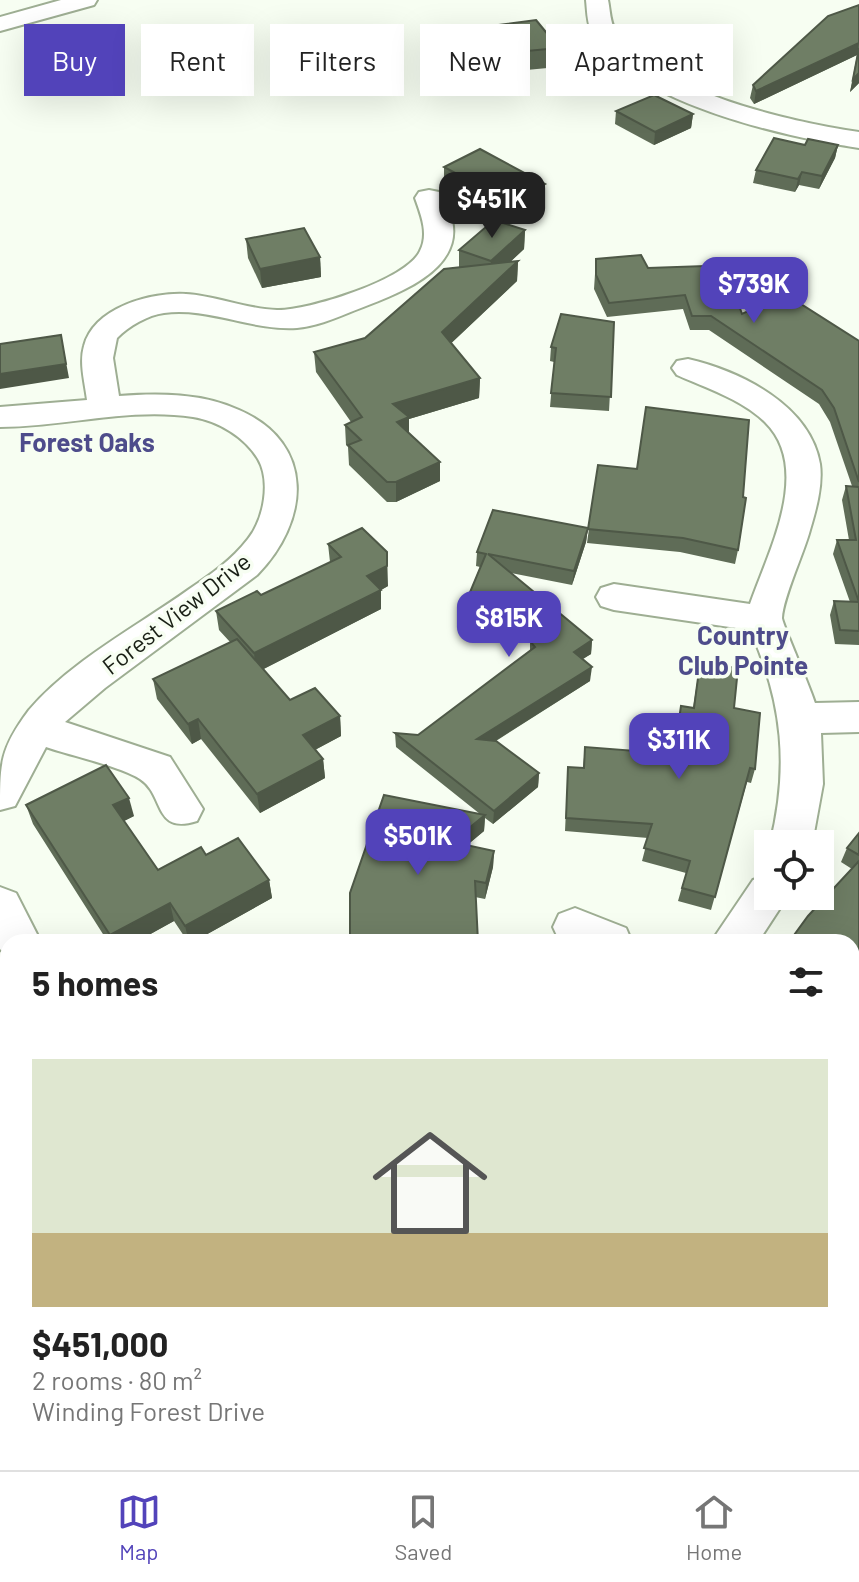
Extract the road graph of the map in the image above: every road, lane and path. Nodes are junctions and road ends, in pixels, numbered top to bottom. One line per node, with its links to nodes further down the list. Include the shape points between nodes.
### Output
1 (86, 0): 3 (street)
2 (597, 0): 4 (street, via 598,25 619,51 701,100 764,123)
3 (0, 24)
4 (859, 140)
5 (429, 198): 7 (street, via 439,219 436,251 428,264 405,280 296,319 174,303 127,316 103,335 98,350)
6 (688, 368): 10 (street, via 726,382 779,413 802,447 800,501)
7 (104, 406): 8 (street, Forest View Drive); 13 (street, Forest View Drive, via 157,402 197,407 243,423 260,436 276,461 279,507 268,537 225,582 81,686)
8 (0, 417)
9 (614, 597): 10 (street)
10 (763, 619): 12 (street, via 788,669)
11 (859, 717): 12 (street)
12 (799, 718): 16 (street, via 804,771)
13 (38, 729): 14 (street, Forest View Drive); 15 (street, via 156,768)
14 (0, 794)
15 (182, 809)
16 (795, 830)
17 (0, 906): 19 (street)
18 (756, 910): 20 (street)
19 (15, 934)
20 (739, 934)

